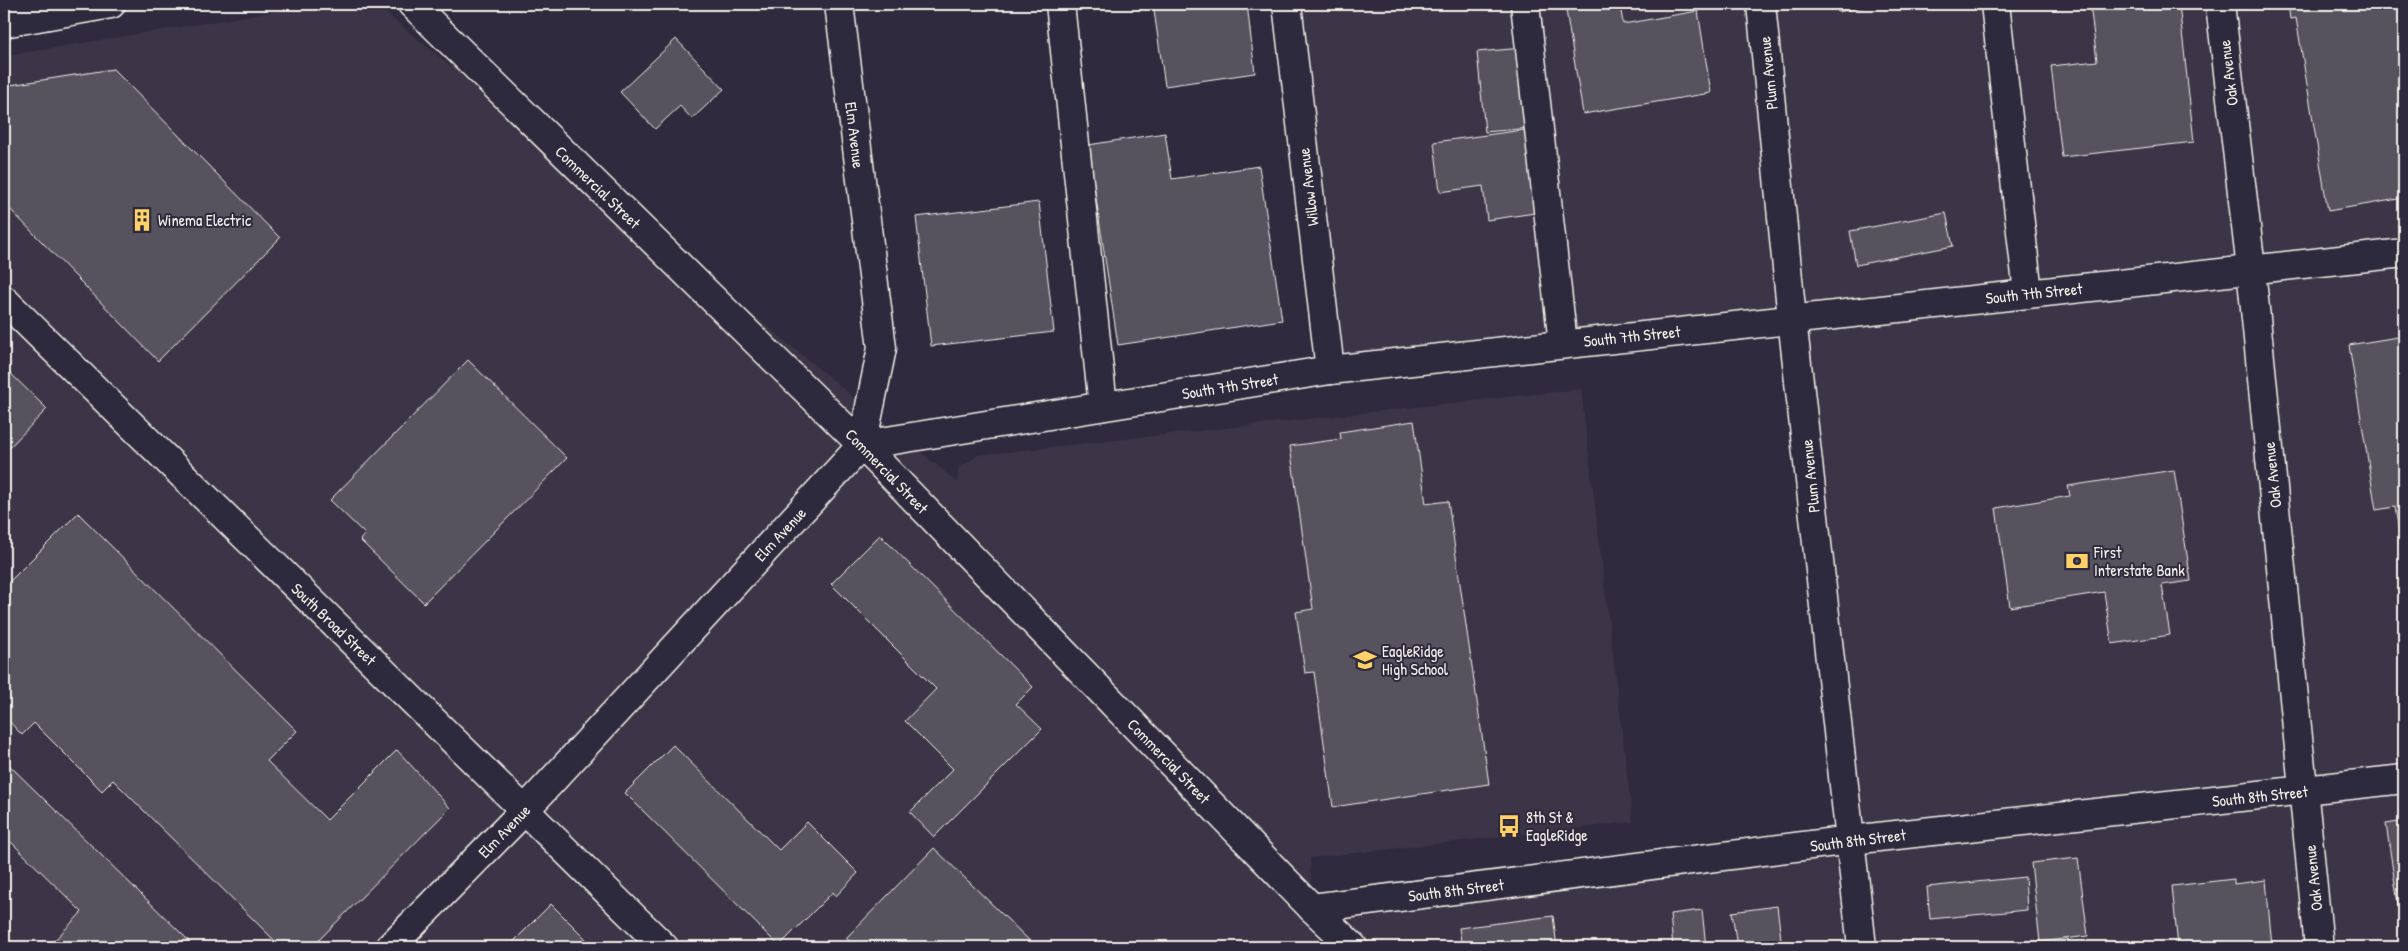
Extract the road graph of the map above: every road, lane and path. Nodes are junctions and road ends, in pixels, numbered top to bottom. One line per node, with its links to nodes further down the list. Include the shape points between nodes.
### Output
1 (32, 4): 11 (street)
2 (110, 4): 11 (street)
3 (412, 4): 20 (street, Commercial Street)
4 (838, 4): 20 (street, Elm Avenue, via 882,348)
5 (1060, 4): 19 (street)
6 (1287, 4): 18 (street, Willow Avenue)
7 (1525, 4): 17 (street)
8 (1761, 4): 16 (street, Plum Avenue)
9 (1995, 4): 14 (street)
10 (2220, 4): 13 (street, Oak Avenue)
11 (6, 22)
12 (2404, 253): 13 (street, South 7th Street)
13 (2251, 269): 14 (street, South 7th Street); 22 (street, Oak Avenue)
14 (2028, 294): 16 (street, South 7th Street)
15 (4, 300): 23 (street, South Broad Street)
16 (1792, 319): 17 (street, South 7th Street); 24 (street, Plum Avenue)
17 (1563, 344): 18 (street, South 7th Street)
18 (1330, 370): 19 (street, South 7th Street)
19 (1103, 406): 20 (street, South 7th Street)
20 (862, 445): 23 (street, Elm Avenue); 25 (street, Commercial Street)
21 (2404, 779): 22 (street, South 8th Street)
22 (2305, 791): 24 (street, South 8th Street); 30 (street, Oak Avenue)
23 (524, 810): 26 (street, Elm Avenue); 27 (street, South Broad Street)
24 (1851, 840): 25 (street, South 8th Street); 29 (street, Plum Avenue)
25 (1312, 908): 28 (street, Commercial Street)
26 (390, 947)
27 (664, 947)
28 (1353, 947)
29 (1862, 947)
30 (2319, 947)

